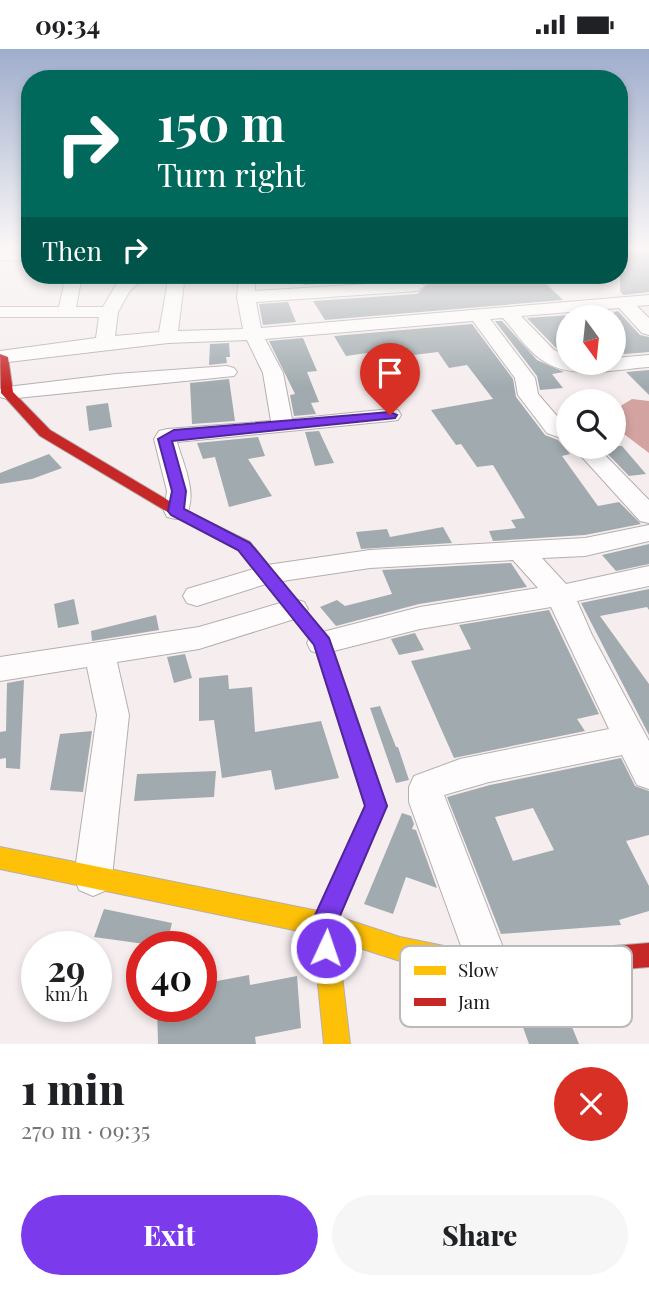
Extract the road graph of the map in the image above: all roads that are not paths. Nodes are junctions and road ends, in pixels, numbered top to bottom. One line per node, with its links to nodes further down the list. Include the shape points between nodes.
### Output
1 (72, 294): 11 (street)
2 (119, 294): 12 (street)
3 (174, 294): 18 (street)
4 (286, 294): 6 (street)
5 (422, 294): 14 (street)
6 (246, 297): 17 (street)
7 (649, 300): 8 (street)
8 (624, 303): 9 (street); 15 (street)
9 (507, 311): 13 (street); 22 (street, via 551,357 562,362)
10 (0, 312): 11 (street)
11 (66, 312): 12 (street)
12 (109, 312): 20 (street)
13 (477, 314): 14 (street); 27 (street, via 526,378 528,395)
14 (437, 317): 17 (street)
15 (649, 329)
16 (0, 330): 19 (street)
17 (253, 334): 18 (street); 26 (street, via 273,373)
18 (168, 337): 20 (street)
19 (41, 338): 20 (street); 21 (street)
20 (105, 343)
21 (1, 357): 24 (street)
22 (649, 361)
23 (227, 372): 24 (street)
24 (7, 393): 29 (street, via 45,433)
25 (390, 415): 26 (street)
26 (283, 426): 29 (street, via 167,436 179,491)
27 (556, 428)
28 (595, 459): 30 (street)
29 (176, 511): 33 (street, via 244,546)
30 (649, 515)
31 (649, 533): 32 (street, via 603,544)
32 (521, 552): 33 (street, via 370,559); 35 (street)
33 (267, 574): 36 (street); 37 (street)
34 (649, 576): 35 (street)
35 (560, 595): 38 (street, via 420,618); 41 (street)
36 (197, 596)
37 (295, 608): 38 (street); 39 (street, via 199,638)
38 (323, 643): 45 (street, via 376,806)
39 (100, 655): 40 (street); 44 (street, via 113,715)
40 (0, 669)
41 (631, 739): 42 (street); 46 (street, via 466,772 426,787 427,801)
42 (649, 774)
43 (0, 858): 44 (street)
44 (93, 877): 45 (street)
45 (324, 924): 47 (street); 48 (street)
46 (483, 946)
47 (400, 949)
48 (337, 1044)

